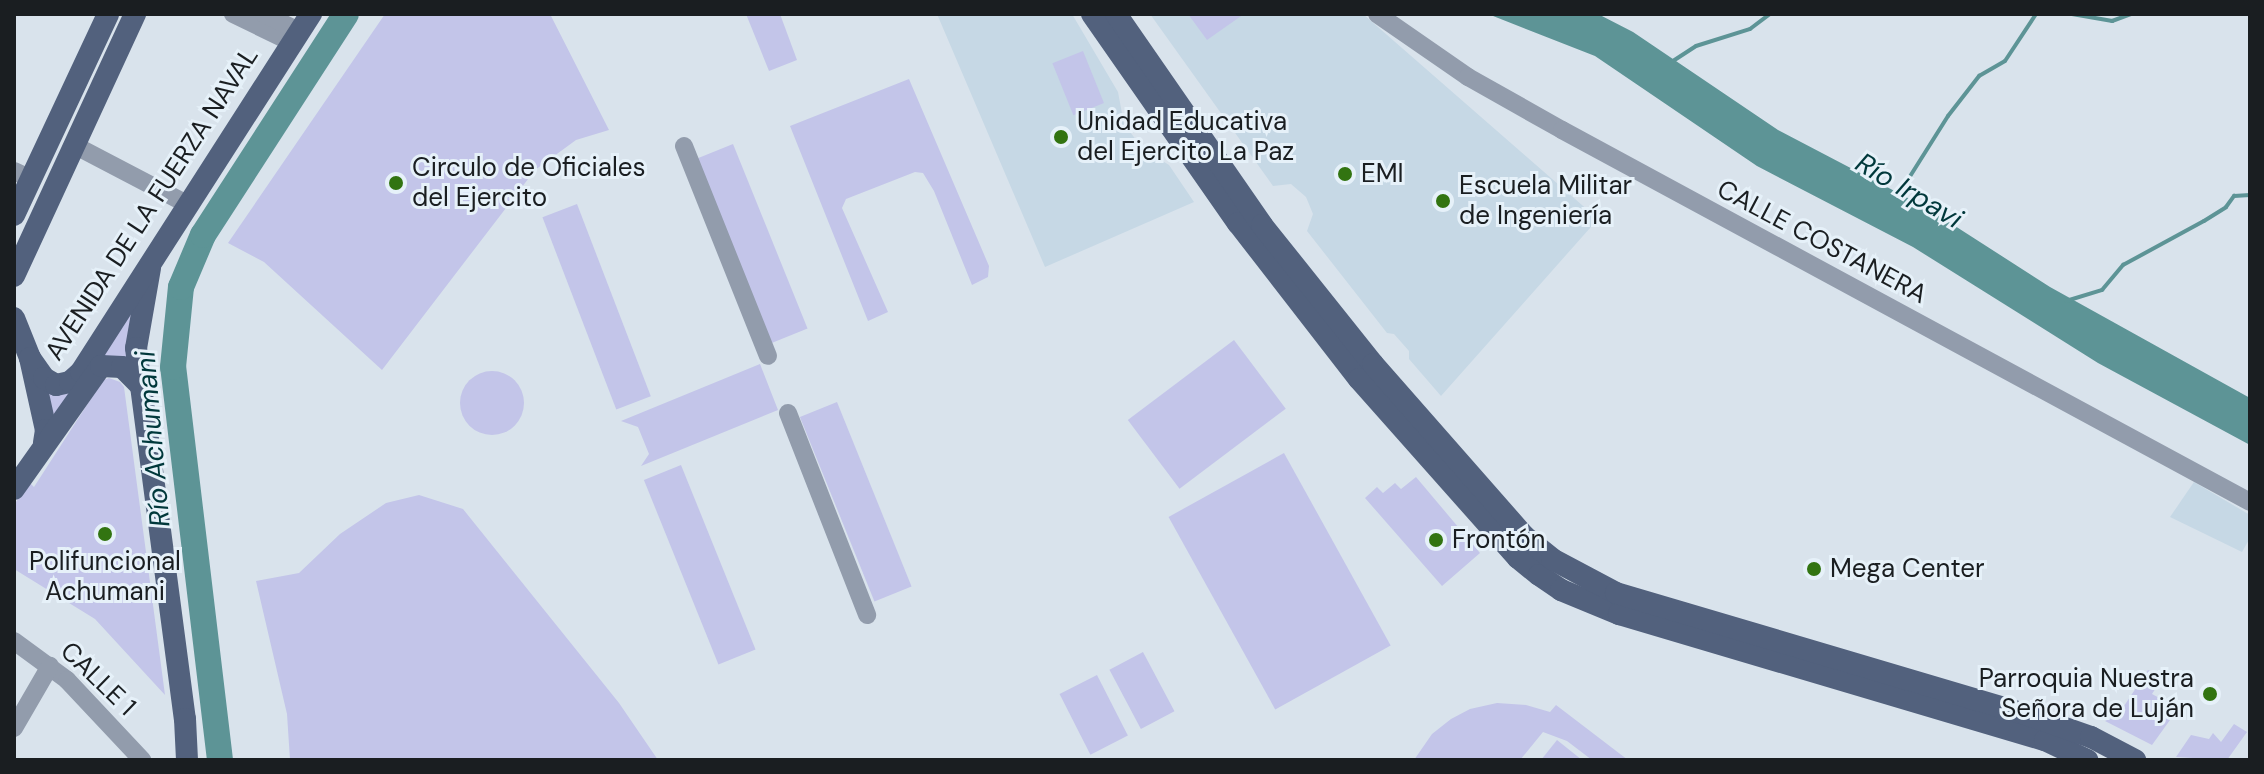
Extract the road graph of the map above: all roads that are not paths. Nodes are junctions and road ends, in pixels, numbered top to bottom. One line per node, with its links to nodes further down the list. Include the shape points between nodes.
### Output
1 (108, 14): 10 (main road)
2 (135, 14): 11 (main road)
3 (233, 14): 8 (street)
4 (264, 14): 8 (street)
5 (1092, 14): 9 (main road)
6 (1116, 14): 9 (main road)
7 (1377, 14): 27 (street, CALLE COSTANERA, via 1468,77 1562,130)
8 (301, 29): 14 (main road, AVENIDA DE LA FUERZA NAVAL)
9 (1168, 110): 24 (main road, via 1310,316)
10 (62, 114): 13 (main road); 16 (main road, via 65,130)
11 (74, 145): 14 (street); 18 (main road)
12 (684, 146): 20 (street)
13 (23, 175): 15 (main road)
14 (189, 205): 17 (main road, AVENIDA DE LA FUERZA NAVAL)
15 (14, 215)
16 (14, 243)
17 (150, 268): 21 (main road, AVENIDA DE LA FUERZA NAVAL, via 76,378 56,385); 22 (main road, via 136,348)
18 (14, 276)
19 (14, 318): 21 (main road)
20 (768, 356)
21 (30, 358): 25 (main road, via 46,430)
22 (140, 385): 25 (main road, via 122,367 101,366); 33 (main road)
23 (788, 413): 28 (street)
24 (1416, 430): 34 (main road, via 1518,558 1561,590 1619,614 2045,740); 35 (main road, via 1530,542 1616,593 2025,714 2091,737)
25 (44, 443): 26 (main road)
26 (14, 489)
27 (2250, 502)
28 (867, 615)
29 (14, 641): 30 (street, CALLE 1)
30 (50, 666): 31 (street); 32 (street, CALLE 1)
31 (14, 728)
32 (142, 760)
33 (187, 760)
34 (2087, 760)
35 (2135, 760)

